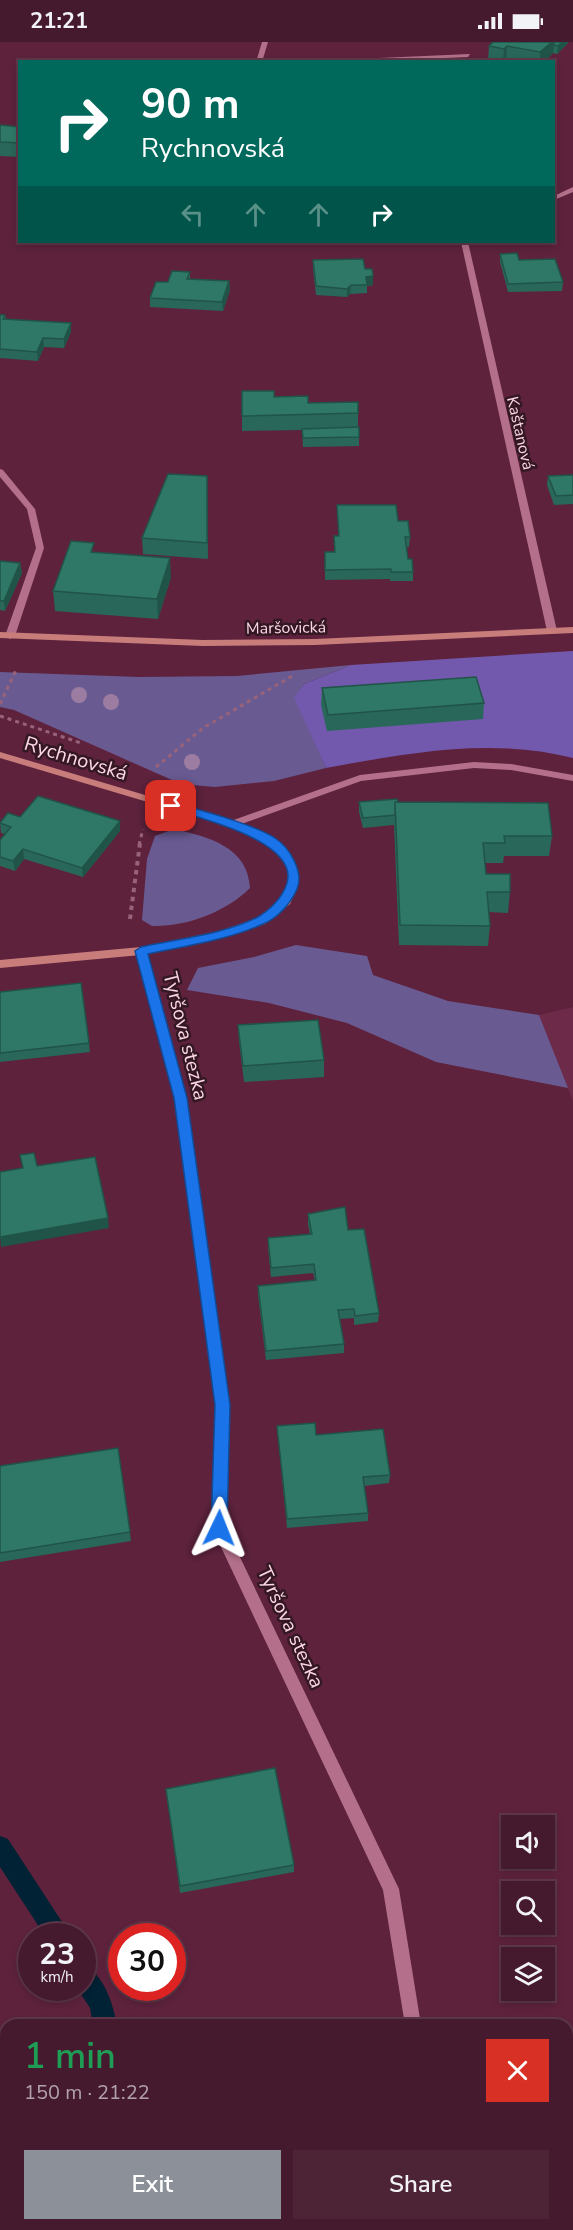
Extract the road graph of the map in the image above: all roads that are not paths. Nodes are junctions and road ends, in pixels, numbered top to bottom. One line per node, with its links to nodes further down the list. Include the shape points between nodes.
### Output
1 (265, 42): 3 (street)
2 (468, 56): 4 (street)
3 (260, 60)
4 (349, 60)
5 (573, 189): 6 (street)
6 (555, 198)
7 (464, 243): 10 (street, Kaštanová)
8 (0, 472): 11 (street, via 31,509 40,548)
9 (573, 630): 10 (street, Maršovická)
10 (552, 631): 11 (street, Maršovická, via 315,642 203,643)
11 (5, 636)
12 (0, 754): 14 (street, Rychnovská)
13 (573, 778): 14 (street, via 474,765 360,777)
14 (232, 824): 15 (street, Rychnovská, via 272,841 285,856 294,882 286,901 261,921)
15 (141, 951): 16 (street, Rychnovská); 17 (street, Tyršova stezka, via 181,1098 223,1405 219,1528 391,1890)
16 (0, 964)
17 (411, 2019)

